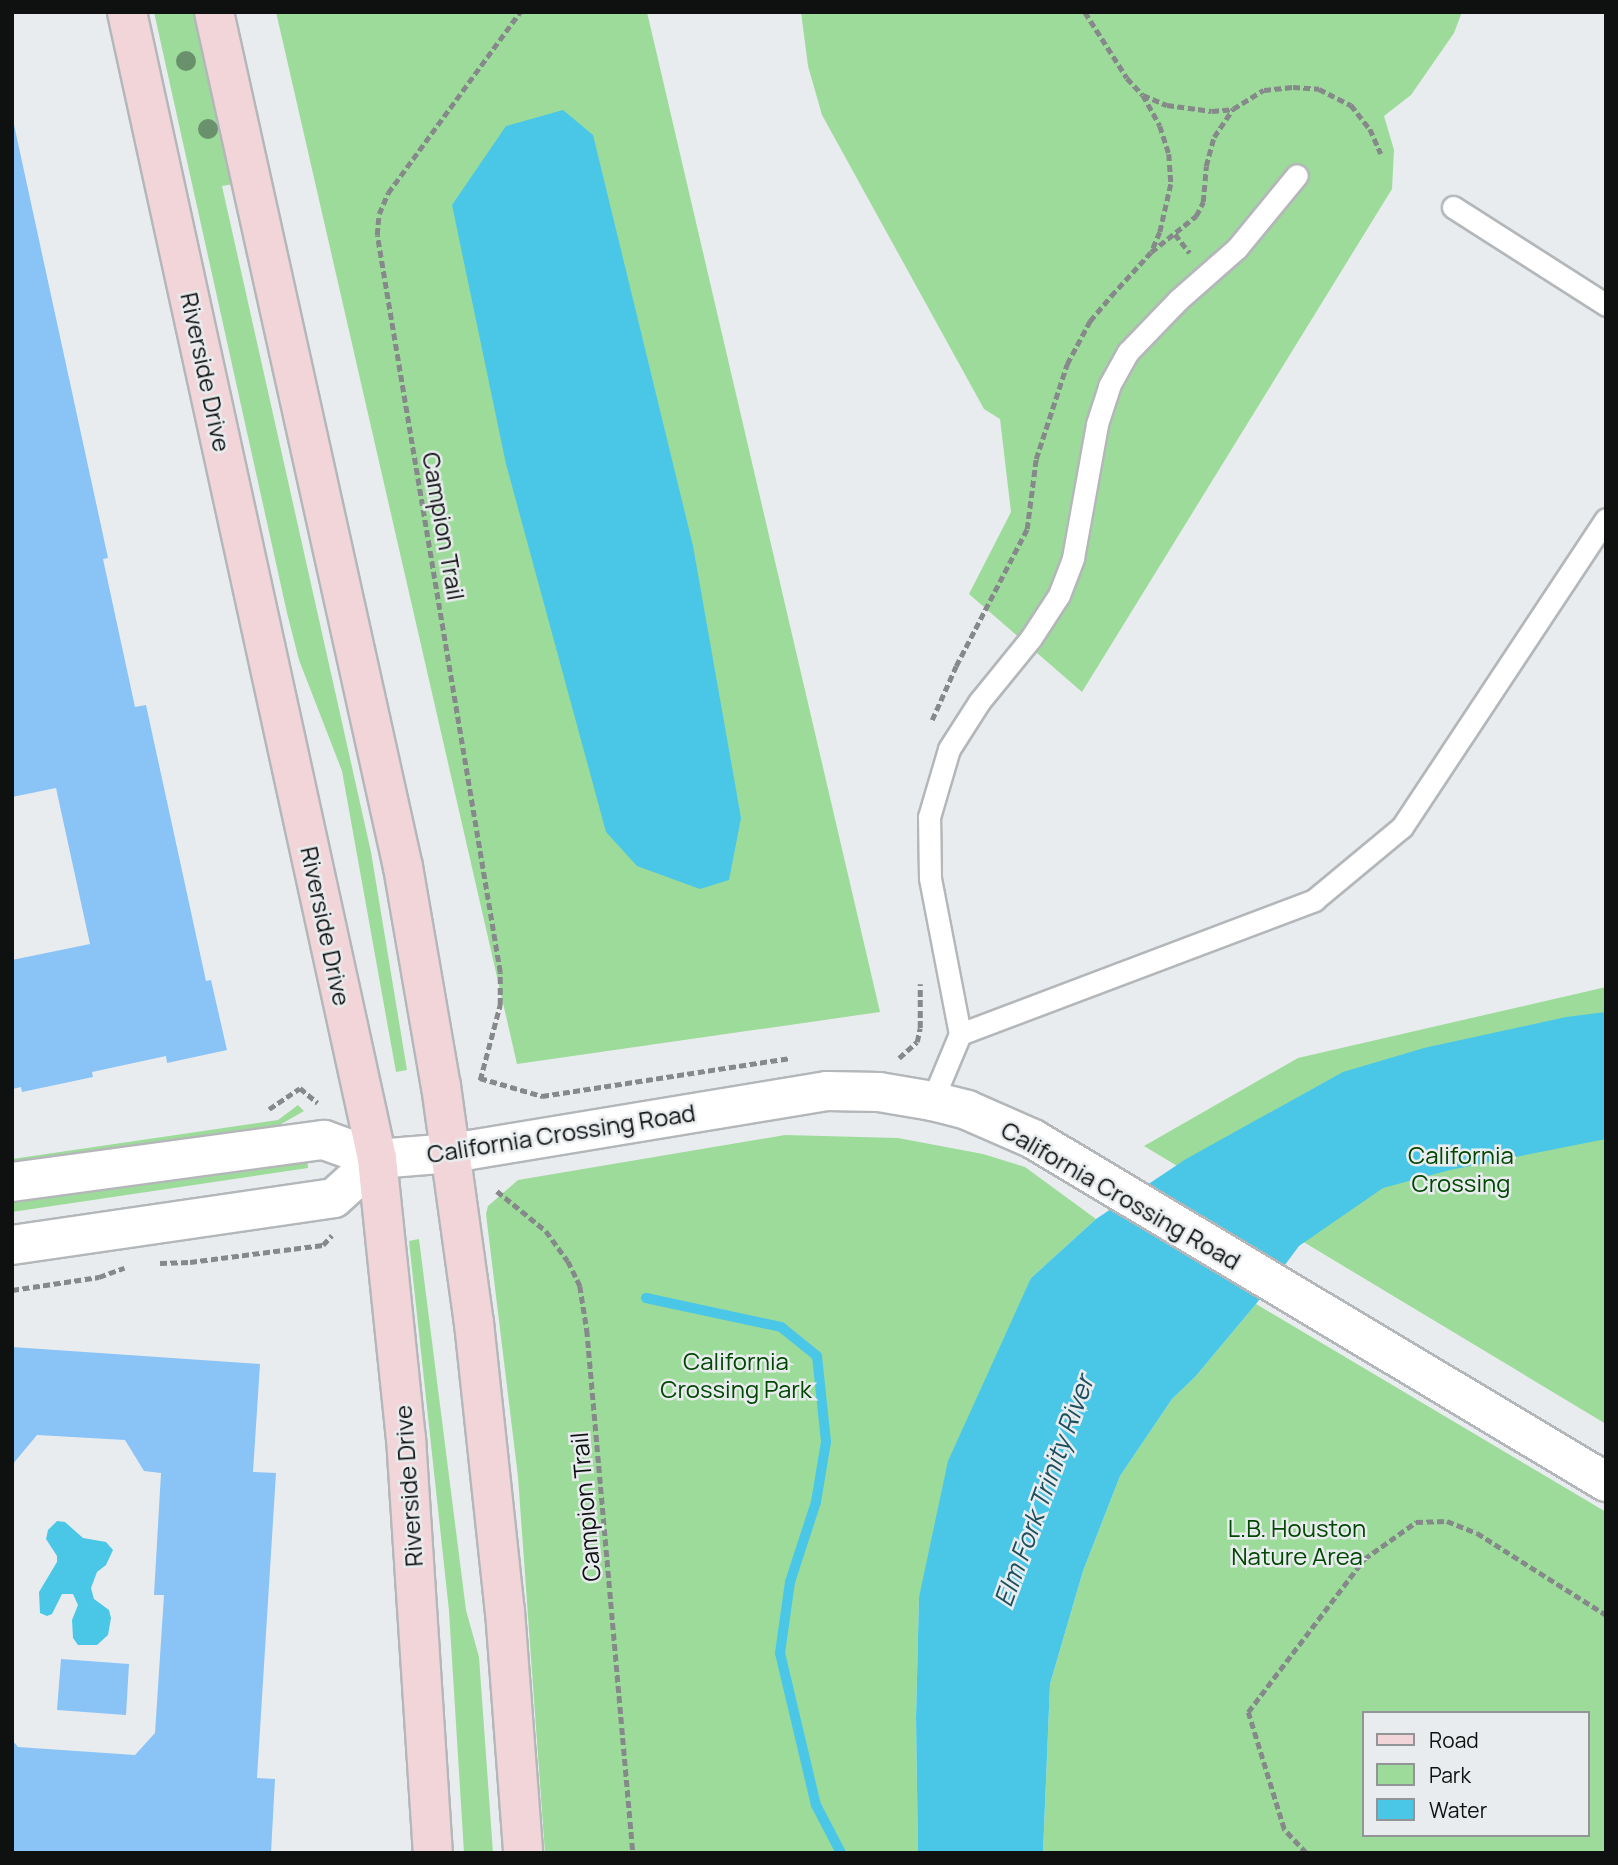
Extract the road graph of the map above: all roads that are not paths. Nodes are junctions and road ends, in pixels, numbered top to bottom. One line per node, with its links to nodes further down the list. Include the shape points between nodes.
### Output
1 (127, 12): 10 (main road, Riverside Drive)
2 (215, 12): 9 (main road, via 403,867)
3 (1297, 175): 7 (lane, via 1237,248 1128,352 1109,386 1097,424 1073,558 1059,595 949,749 929,817 930,878)
4 (1453, 207): 5 (lane)
5 (1606, 305)
6 (1606, 519): 7 (lane, via 1402,827 1314,900)
7 (960, 1034): 8 (lane)
8 (932, 1101): 9 (street, California Crossing Road, via 879,1092 827,1091); 13 (street, California Crossing Road, via 967,1110 1033,1139)
9 (452, 1153): 10 (street, California Crossing Road); 15 (main road, via 505,1611)
10 (377, 1159): 11 (street, California Crossing Road, via 324,1140); 12 (street, via 334,1198); 14 (main road, Riverside Drive, via 406,1438)
11 (12, 1182)
12 (12, 1245)
13 (1606, 1482)
14 (433, 1853)
15 (523, 1853)

